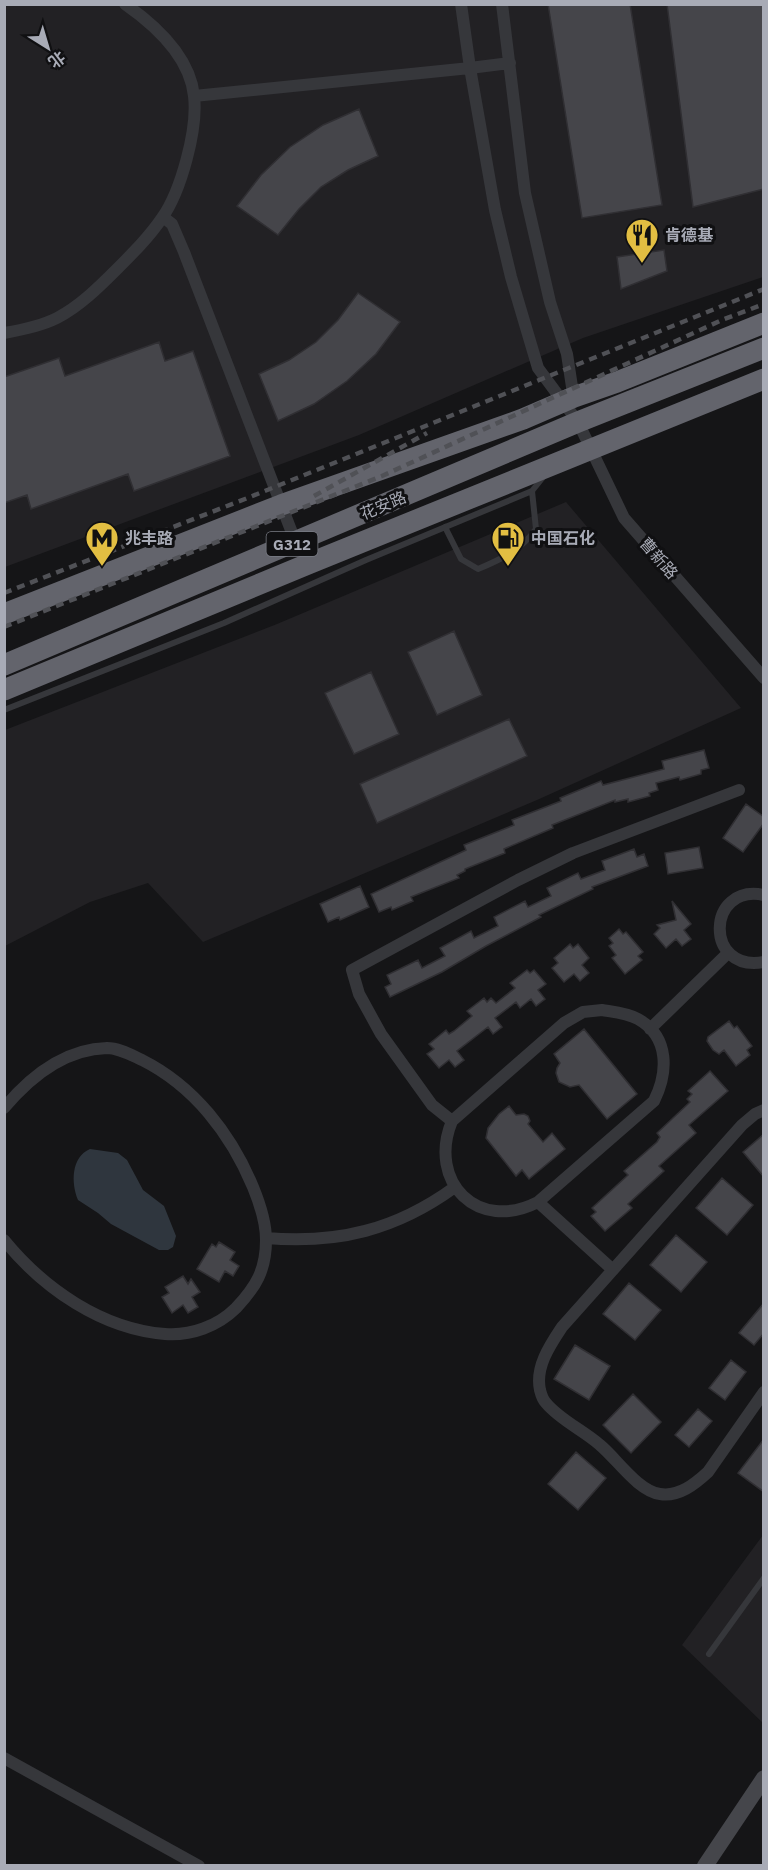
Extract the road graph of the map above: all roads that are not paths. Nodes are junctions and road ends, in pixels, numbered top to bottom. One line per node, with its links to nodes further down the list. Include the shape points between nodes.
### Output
1 (125, 4): 6 (street, via 149,21 170,45 185,68)
2 (461, 4): 5 (street)
3 (502, 4): 4 (street, 曹新路)
4 (510, 63): 5 (street); 12 (street, 曹新路, via 525,193 547,290 567,354)
5 (470, 68): 6 (street); 12 (street, via 511,277 538,368)
6 (194, 96): 7 (street, via 192,133 182,176)
7 (163, 217): 9 (street, via 82,301 56,319); 17 (street, via 172,225 184,252)
8 (764, 323): 12 (highway)
9 (4, 333)
10 (764, 348): 13 (highway, 花安路 / G312)
11 (764, 379): 14 (highway, 花安路 / G312)
12 (568, 399): 13 (street, 曹新路); 17 (highway, via 523,419)
13 (578, 422): 14 (street, 曹新路); 21 (highway, 花安路 / G312)
14 (591, 449): 15 (highway, 花安路 / G312); 22 (street, 曹新路, via 624,518)
15 (555, 463): 16 (lane); 23 (highway, 花安路 / G312)
16 (532, 491): 18 (lane); 18 (lane, via 536,529 509,555 478,568 461,559)
17 (281, 505): 19 (street); 20 (highway)
18 (445, 527): 24 (lane, via 224,623)
19 (294, 538)
20 (4, 614)
21 (4, 664)
22 (764, 678)
23 (4, 690)
24 (4, 710)
25 (739, 790): 32 (street, via 573,853 352,970 359,994 381,1034 432,1105)
26 (764, 895): 27 (street, via 737,897 725,908 719,923 720,939)
27 (728, 953): 28 (street, via 740,961); 29 (street)
28 (764, 962)
29 (650, 1029): 32 (street, via 622,1013 583,1012 564,1023); 34 (street, via 663,1052 665,1069 654,1101)
30 (4, 1108): 35 (street, via 40,1072 64,1059 109,1048 128,1053 167,1075 215,1120 247,1173 261,1208)
31 (764, 1110): 37 (street, via 742,1125)
32 (452, 1121): 33 (street, via 444,1152)
33 (455, 1187): 34 (street, via 480,1209 496,1212 524,1209); 35 (street, via 420,1210 370,1231 310,1240)
34 (538, 1202): 37 (street)
35 (266, 1238): 36 (street, via 261,1273 242,1302 209,1327 171,1335 124,1327 87,1309 26,1265)
36 (4, 1240)
37 (613, 1270): 38 (street, via 550,1345 539,1376 540,1390 550,1407 600,1445 645,1489 667,1495 696,1483 708,1472)
38 (764, 1392)
39 (764, 1578): 40 (lane)
40 (709, 1654)
41 (4, 1758): 43 (street)
42 (764, 1778): 44 (street)
43 (199, 1866)
44 (705, 1866)

